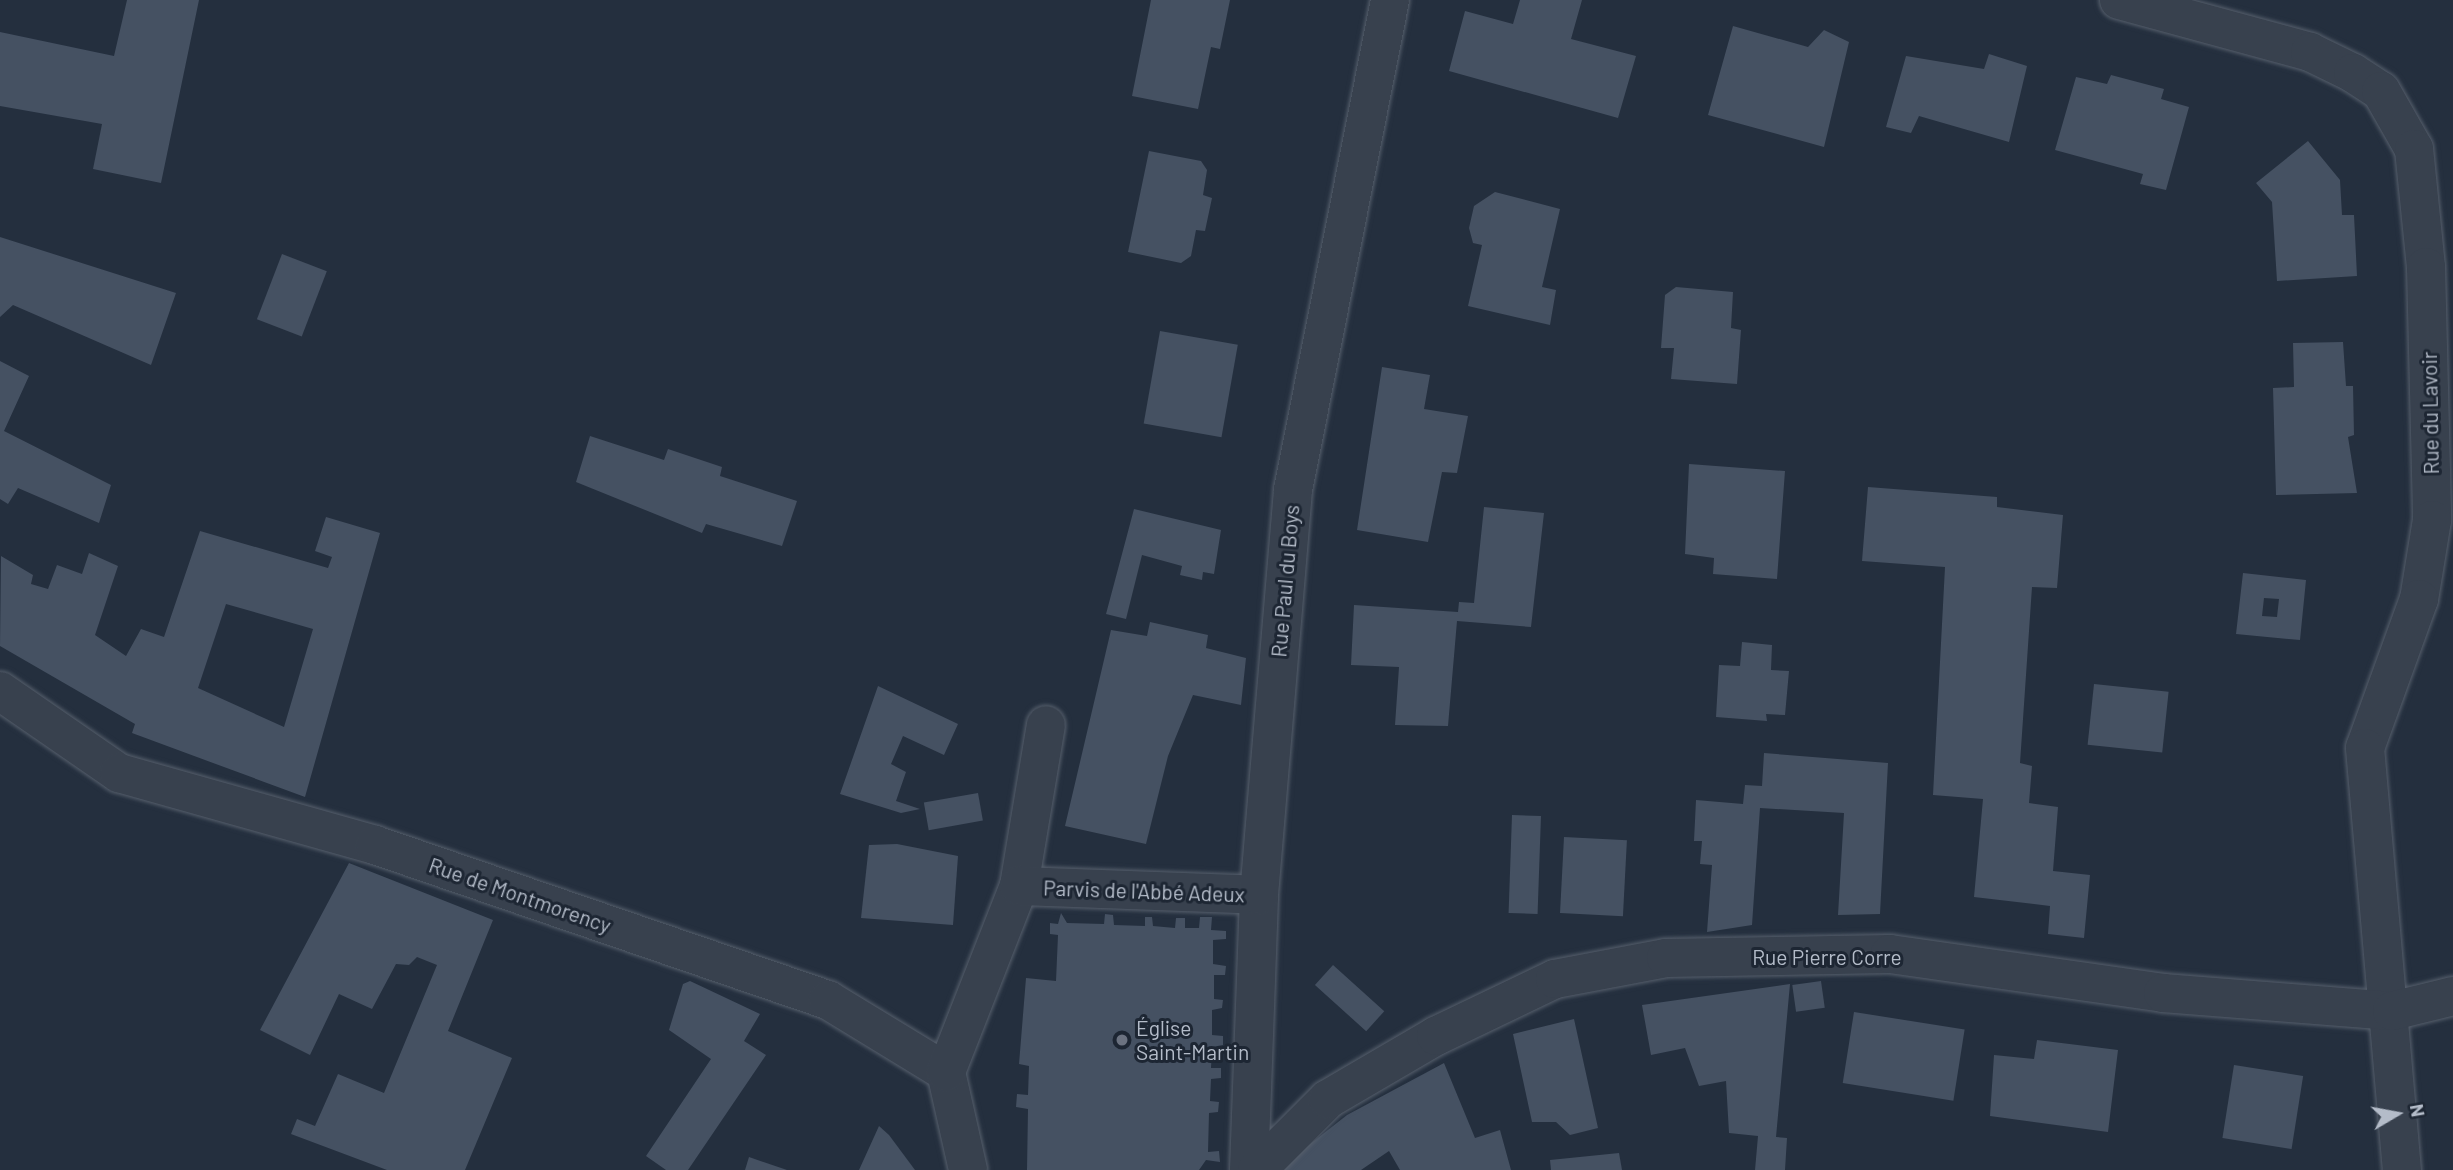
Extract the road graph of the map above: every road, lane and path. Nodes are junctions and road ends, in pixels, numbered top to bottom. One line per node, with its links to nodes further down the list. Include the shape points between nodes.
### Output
1 (1390, 0): 6 (street, Rue Paul du Boys, via 1293,490)
2 (2119, 0): 8 (street, Rue du Lavoir, via 2310,52 2353,73 2381,91 2414,149 2426,267 2432,520 2419,599 2365,748)
3 (0, 691): 9 (street, Rue de Montmorency, via 119,773 375,845 828,1000)
4 (1046, 724): 5 (street)
5 (1019, 886): 6 (street, Parvis de l'Abbé Adeux); 9 (street, Parvis de l'Abbé Adeux)
6 (1259, 895): 11 (street, Rue Paul du Boys)
7 (2453, 996): 8 (street, Rue Pierre Corre)
8 (2392, 1011): 12 (street, Rue Pierre Corre, via 2163,993 1890,954 1666,958 1555,979 1436,1036 1328,1099); 13 (street, Rue du Lavoir)
9 (946, 1072): 10 (street)
10 (968, 1170)
11 (1249, 1170)
12 (1257, 1170)
13 (2403, 1170)

